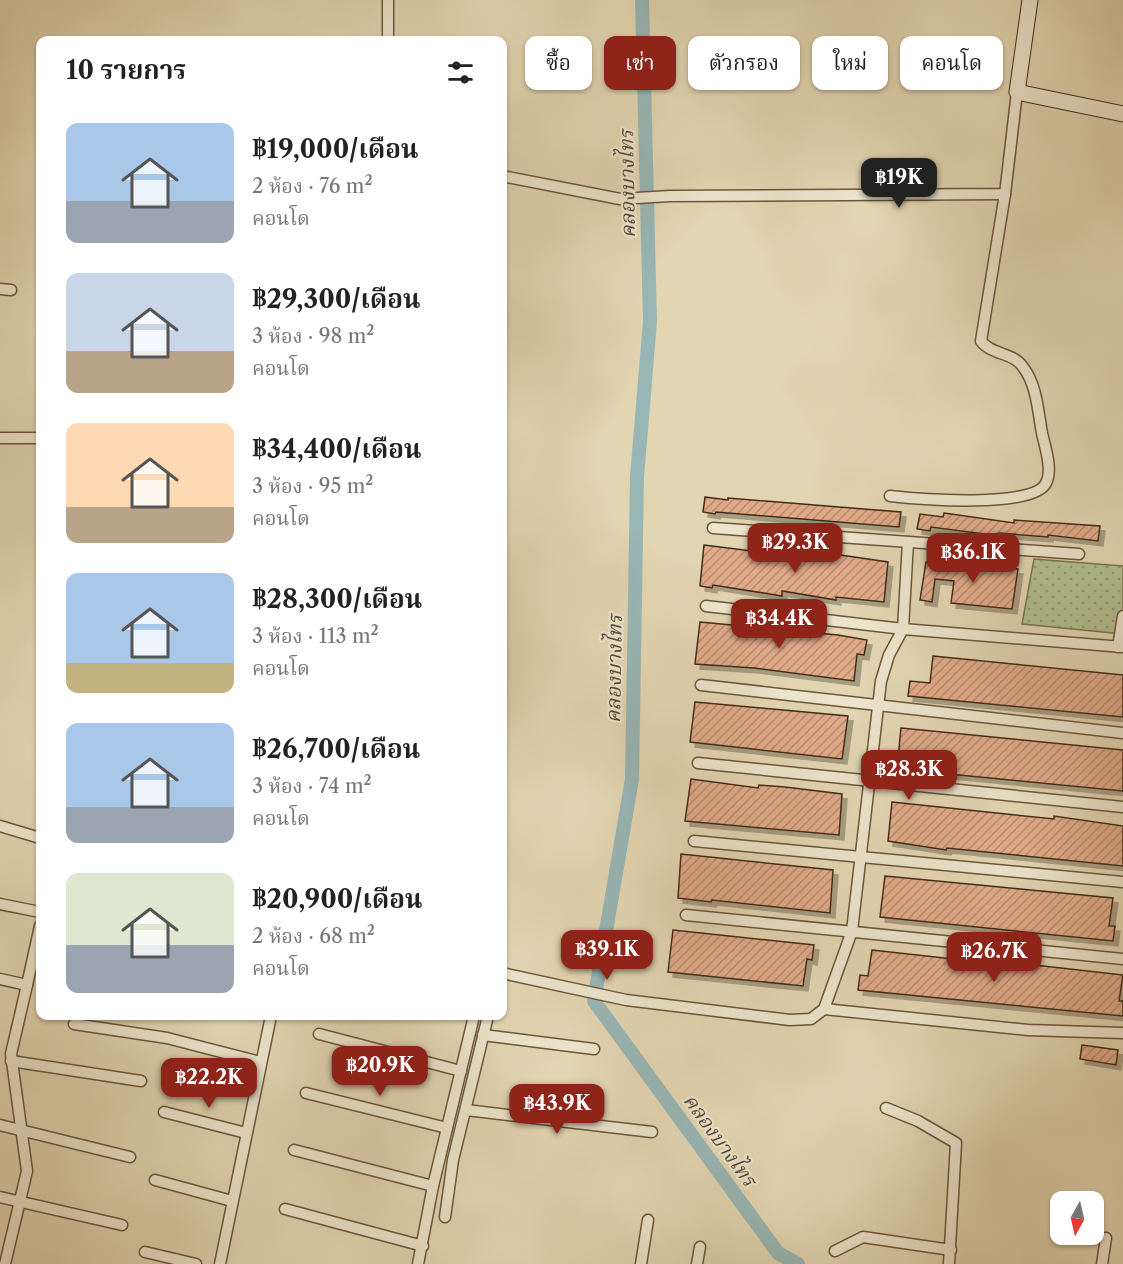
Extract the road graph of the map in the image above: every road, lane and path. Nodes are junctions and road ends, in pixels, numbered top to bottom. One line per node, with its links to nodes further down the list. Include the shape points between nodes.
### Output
1 (388, 0): 3 (street)
2 (1030, 0): 4 (street)
3 (388, 36)
4 (1017, 92): 5 (street); 7 (street)
5 (1123, 114)
6 (507, 177): 7 (street, via 623,199)
7 (1005, 194): 10 (street, via 981,341 1013,357 1028,373 1046,450 1048,481 1042,489 1021,497 952,500)
8 (0, 438): 9 (street)
9 (36, 438)
10 (890, 496)
11 (713, 528): 12 (street)
12 (908, 542): 13 (street); 16 (street)
13 (1079, 554)
14 (706, 606): 16 (street)
15 (1123, 616): 17 (street)
16 (903, 629): 17 (street); 19 (street, via 889,655)
17 (1120, 647)
18 (701, 685): 19 (street)
19 (878, 706): 20 (street); 22 (street)
20 (1123, 733)
21 (698, 763): 22 (street)
22 (869, 782): 23 (street); 27 (street)
23 (1123, 807)
24 (0, 826): 25 (street)
25 (36, 837)
26 (694, 841): 27 (street)
27 (860, 857): 28 (street); 32 (street)
28 (1123, 882)
29 (0, 904): 30 (street)
30 (36, 911)
31 (686, 915): 32 (street)
32 (852, 932): 34 (street); 38 (street)
33 (36, 944): 37 (street)
34 (1123, 959)
35 (507, 974): 38 (street, via 626,1000 790,1020 811,1019)
36 (0, 979): 37 (street)
37 (27, 985): 47 (street)
38 (824, 1009): 43 (street, via 1028,1030)
39 (270, 1020): 48 (street)
40 (473, 1020): 49 (street)
41 (487, 1020): 45 (street)
42 (74, 1024): 48 (street, via 167,1038)
43 (1123, 1033)
44 (319, 1034): 49 (street)
45 (483, 1035): 46 (street); 53 (street)
46 (594, 1049)
47 (7, 1056): 50 (street); 57 (street)
48 (260, 1062): 59 (street)
49 (461, 1071): 56 (street)
50 (141, 1082)
51 (306, 1093): 56 (street)
52 (886, 1108): 74 (street, via 956,1143)
53 (466, 1110): 58 (street); 68 (street, via 453,1160)
54 (164, 1112): 59 (street)
55 (0, 1125): 57 (street)
56 (447, 1128): 63 (street)
57 (23, 1130): 61 (street); 66 (street, via 27,1171)
58 (652, 1132)
59 (246, 1133): 65 (street)
60 (294, 1150): 63 (street)
61 (130, 1156)
62 (155, 1180): 65 (street)
63 (433, 1186): 72 (street)
64 (0, 1197): 66 (street)
65 (232, 1201): 79 (street)
66 (21, 1202): 70 (street); 77 (street)
67 (285, 1209): 72 (street)
68 (445, 1217)
69 (648, 1221): 81 (street)
70 (122, 1225)
71 (1106, 1238): 84 (street)
72 (423, 1245): 80 (street)
73 (700, 1247): 82 (street)
74 (951, 1250): 75 (street, via 863,1237); 83 (street)
75 (835, 1251)
76 (145, 1252): 78 (street)
77 (5, 1264)
78 (196, 1264)
79 (220, 1264)
80 (418, 1264)
81 (641, 1264)
82 (697, 1264)
83 (949, 1264)
84 (1102, 1264)

